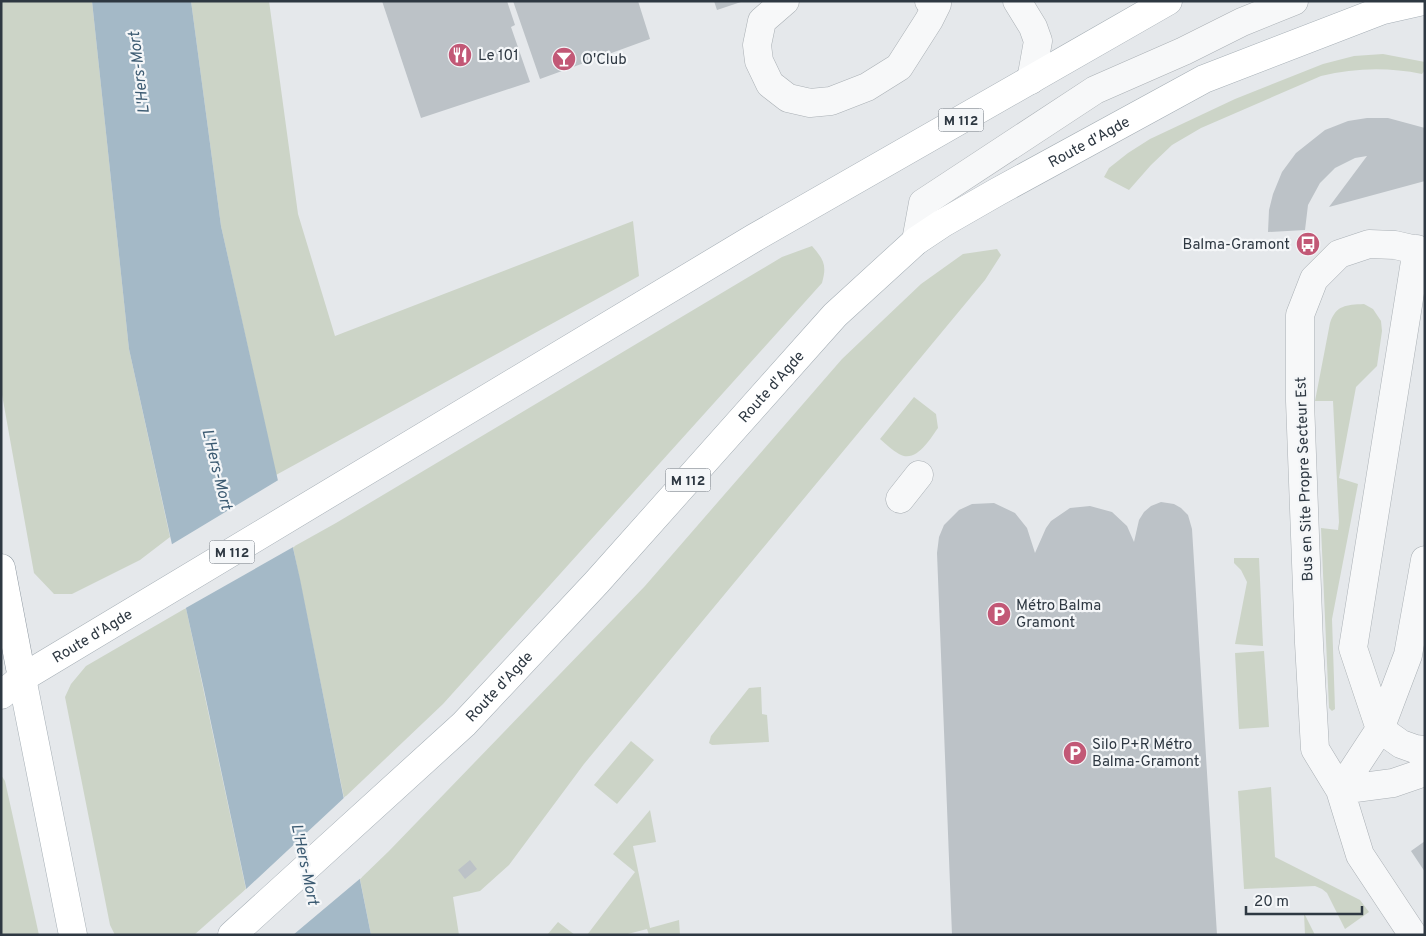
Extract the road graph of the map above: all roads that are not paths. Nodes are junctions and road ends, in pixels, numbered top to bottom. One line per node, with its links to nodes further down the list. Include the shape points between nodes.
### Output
1 (785, 1): 2 (lane, via 762,21 757,45 759,61 770,84 788,98 810,103 831,101 867,87 899,67 937,4)
2 (929, 1)
3 (1017, 1): 7 (lane, via 1038,41)
4 (1168, 1): 7 (main road, Route d'Agde / M 112)
5 (1294, 1): 8 (lane, via 1095,90 924,203)
6 (1423, 1): 8 (main road, Route d'Agde / M 112, via 1383,10 1204,80 997,192)
7 (1031, 80): 14 (main road, Route d'Agde / M 112, via 754,238)
8 (916, 241): 21 (main road, Route d'Agde / M 112, via 836,315 597,582 464,724)
9 (1421, 251): 16 (lane, Bus en Site Propre Secteur Est, via 1353,648); 19 (lane, Bus en Site Propre Secteur Est, via 1395,244 1369,244 1339,254 1314,279 1300,315 1300,400 1316,749)
10 (919, 475): 11 (lane)
11 (900, 499)
12 (1425, 560): 16 (lane, via 1408,655)
13 (1, 568): 14 (main road)
14 (22, 678): 15 (main road, Route d'Agde / M 112); 20 (main road)
15 (1, 695)
16 (1380, 729): 17 (lane, via 1401,744); 19 (lane)
17 (1425, 750)
18 (1425, 772): 19 (lane, via 1393,783)
19 (1340, 790): 22 (lane, Bus en Site Propre Secteur Est, via 1360,855)
20 (73, 935)
21 (232, 935)
22 (1413, 935)

